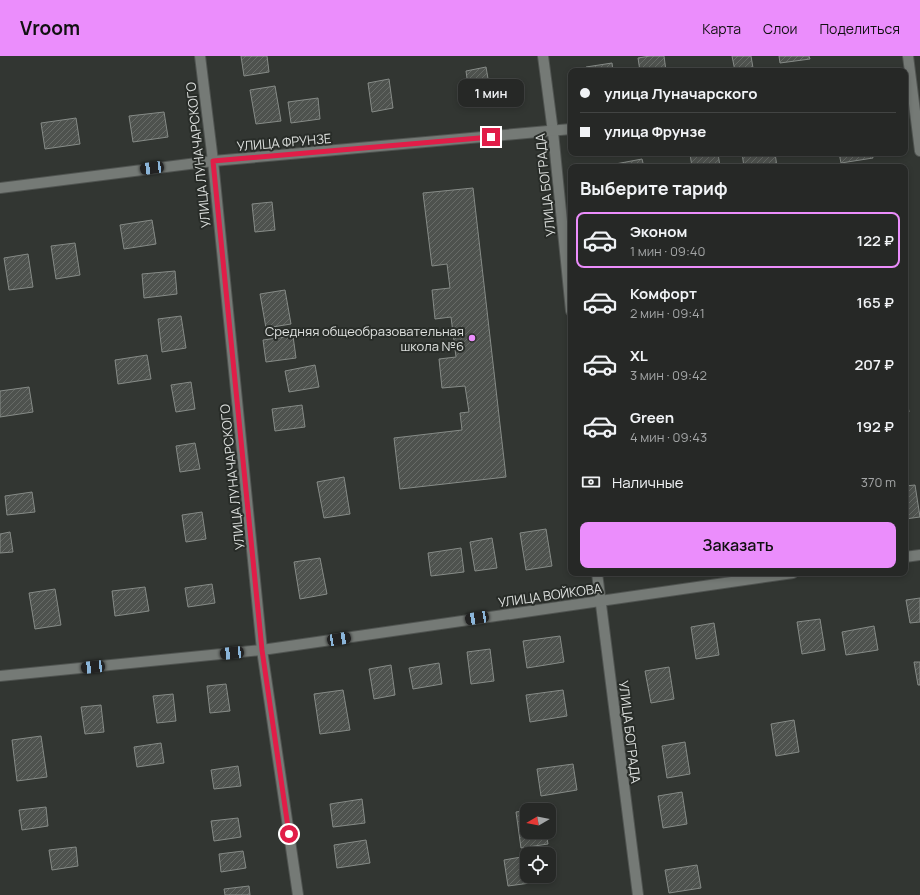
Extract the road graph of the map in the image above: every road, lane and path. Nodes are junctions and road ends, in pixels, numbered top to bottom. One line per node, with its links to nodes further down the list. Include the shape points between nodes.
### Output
1 (200, 56): 8 (street, УЛИЦА ЛУНАЧАРСКОГО)
2 (543, 56): 6 (street, УЛИЦА БОГРАДА)
3 (908, 56): 4 (street)
4 (912, 90): 7 (street)
5 (568, 130): 6 (street, УЛИЦА ФРУНЗЕ)
6 (553, 132): 8 (street, УЛИЦА ФРУНЗЕ); 10 (street, УЛИЦА БОГРАДА)
7 (920, 152)
8 (213, 161): 9 (street, УЛИЦА ФРУНЗЕ); 16 (street, УЛИЦА ЛУНАЧАРСКОГО)
9 (0, 188)
10 (568, 281)
11 (920, 555): 12 (street)
12 (908, 557)
13 (597, 576): 15 (street, УЛИЦА БОГРАДА)
14 (772, 576): 15 (street, УЛИЦА ВОЙКОВА)
15 (600, 600): 16 (street, УЛИЦА ВОЙКОВА); 19 (street, УЛИЦА БОГРАДА)
16 (262, 650): 17 (street, УЛИЦА ВОЙКОВА); 18 (street, УЛИЦА ЛУНАЧАРСКОГО)
17 (0, 676)
18 (298, 895)
19 (638, 895)

